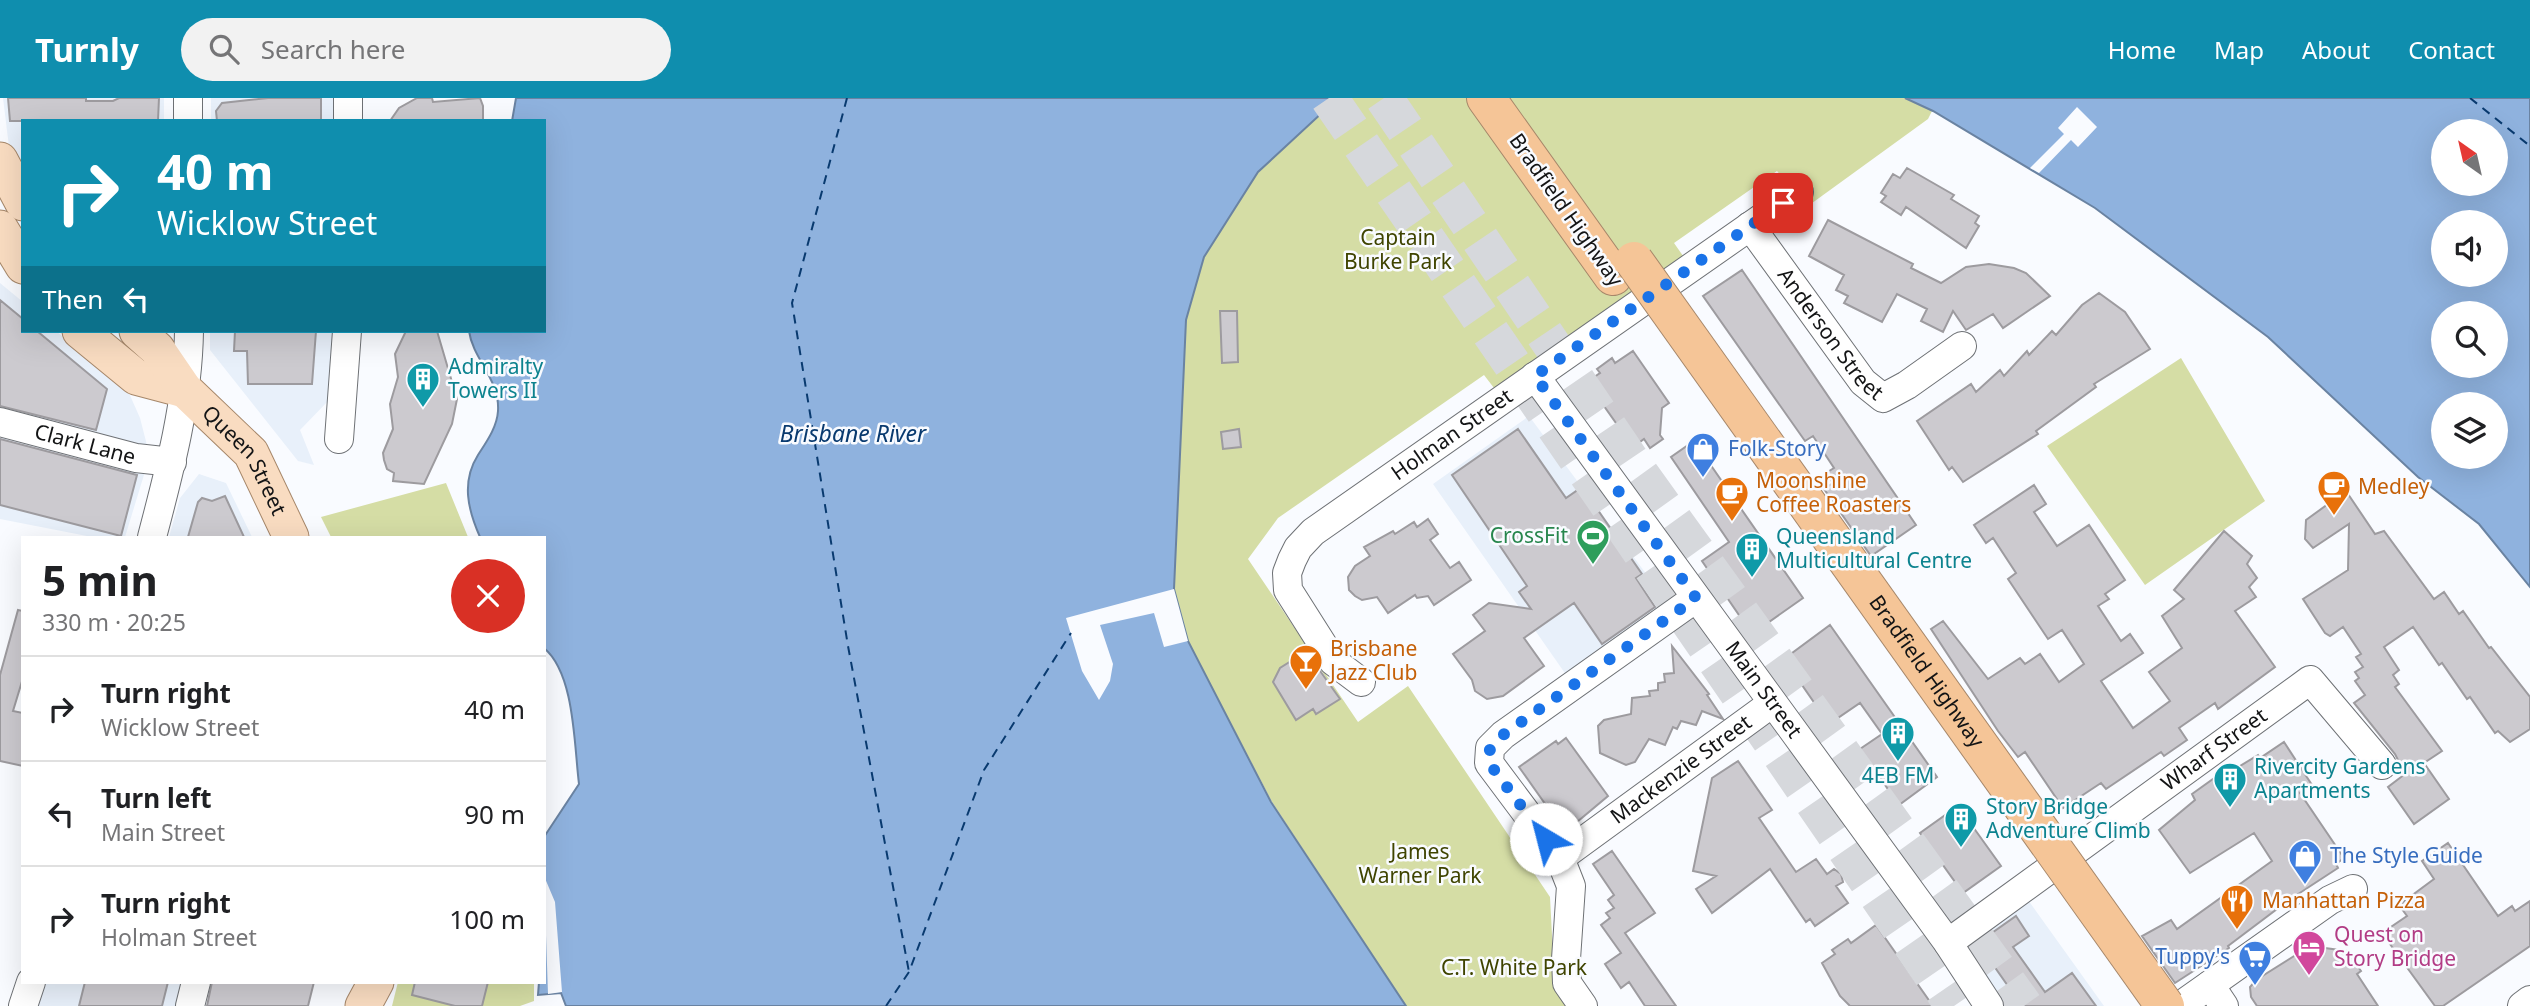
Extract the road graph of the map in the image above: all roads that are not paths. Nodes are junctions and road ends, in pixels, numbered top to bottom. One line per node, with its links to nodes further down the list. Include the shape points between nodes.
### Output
1 (188, 98): 5 (street)
2 (348, 98): 6 (street)
3 (1486, 98): 44 (highway, Bradfield Highway)
4 (1518, 98): 45 (highway, Bradfield Highway, bridge)
5 (188, 119)
6 (348, 119)
7 (0, 160): 9 (main road)
8 (1799, 192): 10 (street, Holman Street)
9 (21, 199)
10 (1750, 226): 17 (street, Anderson Street, via 1863,382 1883,398); 18 (street, Holman Street)
11 (0, 228): 12 (main road)
12 (21, 263)
13 (82, 333): 19 (main road, Queen Street, via 136,377)
14 (139, 333): 19 (main road, Queen Street, via 157,349)
15 (189, 333): 19 (street)
16 (346, 333): 21 (street)
17 (1962, 346)
18 (1535, 376): 25 (street, Main Street); 26 (street, Holman Street, via 1313,532 1298,548 1287,573 1288,590 1333,661)
19 (185, 390): 22 (street); 24 (main road, Queen Street, via 251,453)
20 (0, 422): 22 (street, Clark Lane, via 136,458)
21 (339, 439)
22 (172, 462): 23 (street)
23 (152, 536)
24 (291, 536)
25 (1696, 598): 27 (street, Main Street); 29 (street, via 1490,748 1489,763)
26 (1361, 682)
27 (1771, 704): 29 (street, Mackenzie Street); 31 (street, Main Street)
28 (2382, 765): 31 (street, Wharf Street, via 2310,680)
29 (1560, 858): 42 (street, via 1572,899 1567,983)
30 (2354, 889): 36 (street, via 2329,900)
31 (1948, 943): 43 (street, Main Street)
32 (30, 984): 38 (street)
33 (196, 984): 39 (street)
34 (375, 984): 40 (main road)
35 (376, 984): 41 (main road)
36 (2217, 995): 46 (street)
37 (2530, 1000): 47 (street)
38 (23, 1006)
39 (190, 1006)
40 (363, 1006)
41 (372, 1006)
42 (1583, 1006)
43 (1989, 1006)
44 (2133, 1006)
45 (2165, 1006)
46 (2180, 1006)
47 (2522, 1006)

